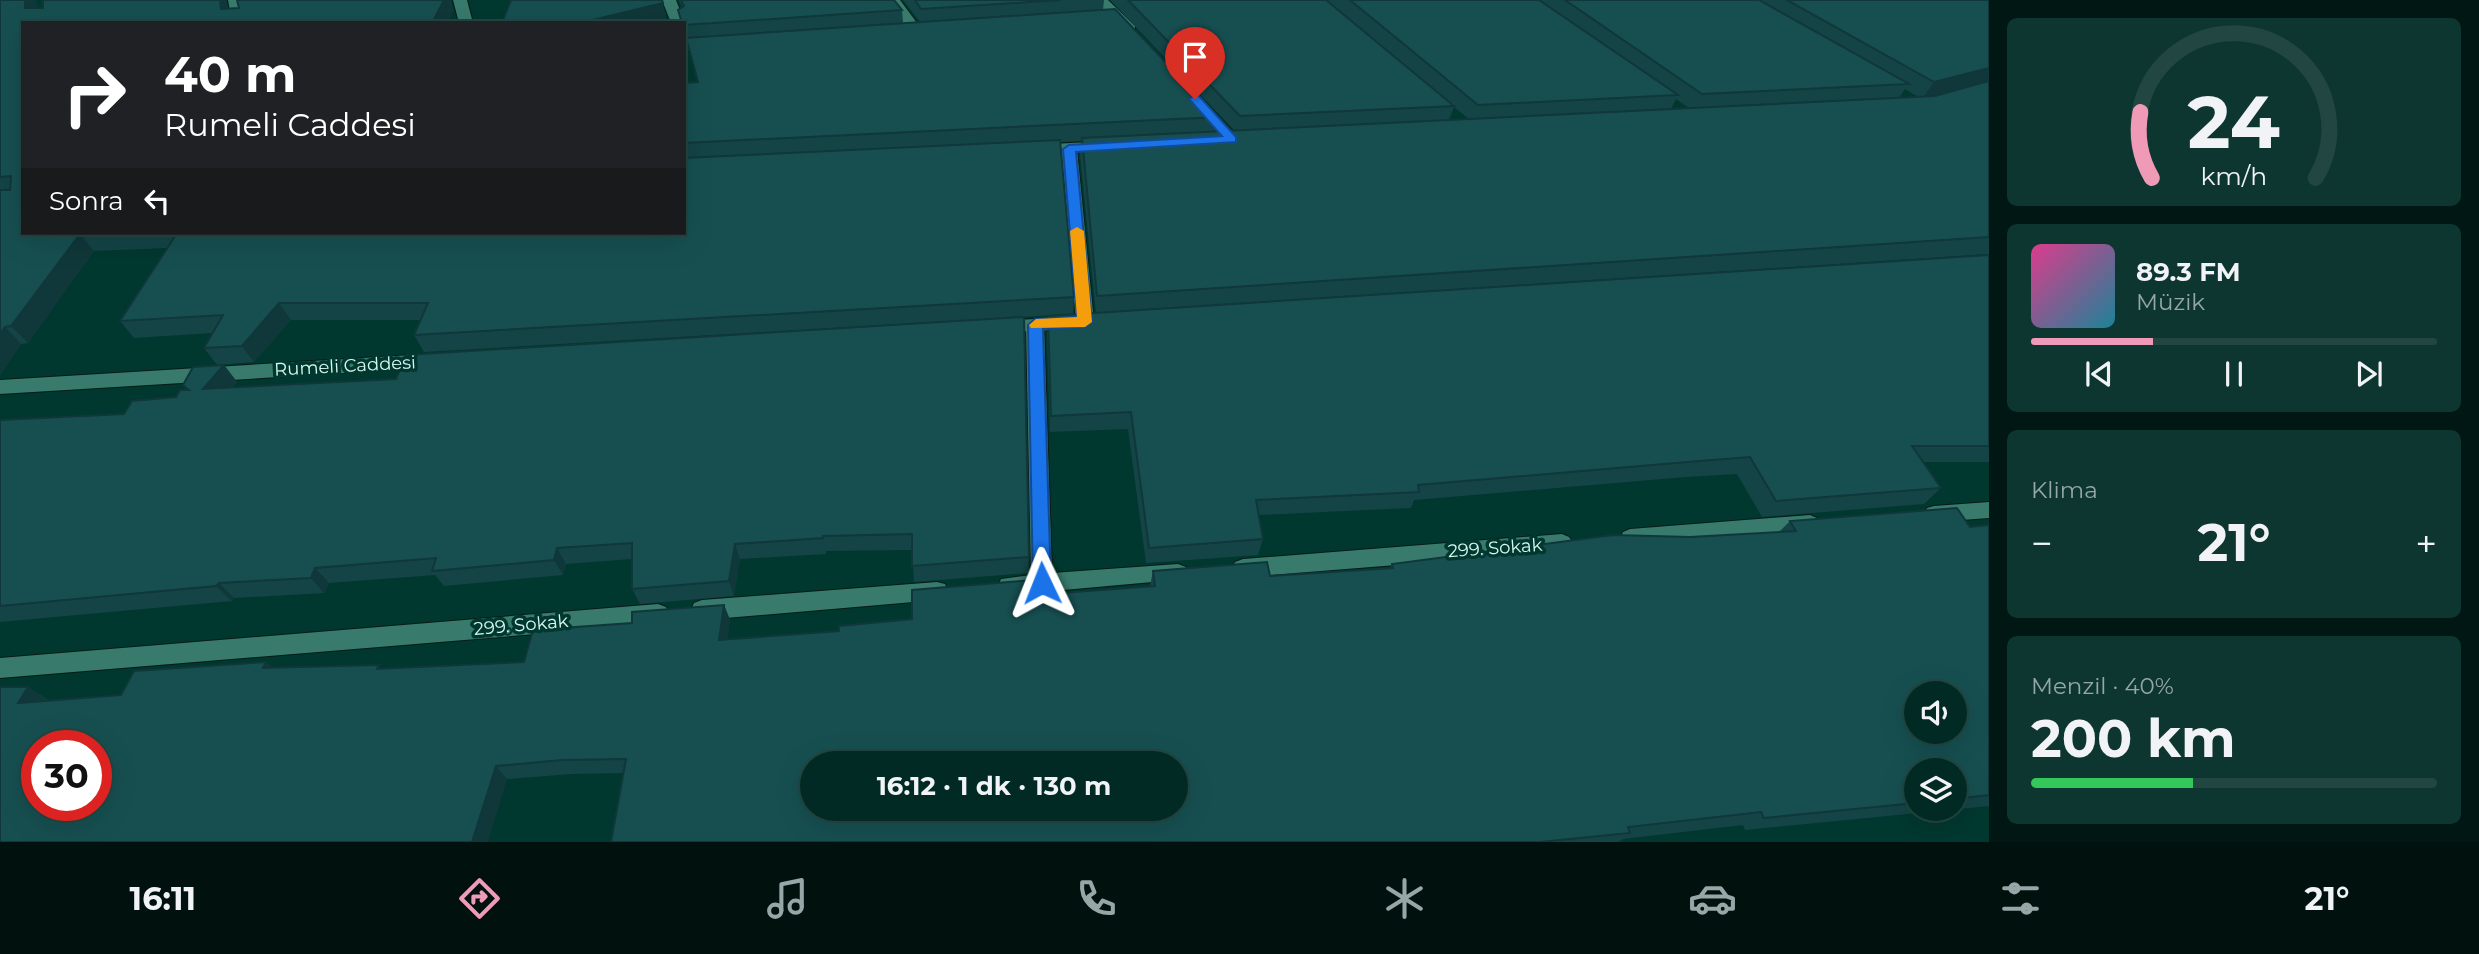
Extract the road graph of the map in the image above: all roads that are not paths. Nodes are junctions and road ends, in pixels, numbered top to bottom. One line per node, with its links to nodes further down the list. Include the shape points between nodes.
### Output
1 (235, 0): 8 (street)
2 (460, 0): 9 (street)
3 (669, 0): 10 (street)
4 (893, 0): 11 (street)
5 (1101, 0): 6 (street)
6 (1121, 19): 7 (street); 12 (street)
7 (1093, 20)
8 (239, 21)
9 (465, 21)
10 (677, 21)
11 (916, 31)
12 (1139, 39)
13 (1185, 89): 14 (street)
14 (1238, 139): 15 (street)
15 (1204, 141)
16 (1123, 145): 17 (street)
17 (1069, 149): 18 (street); 19 (street, via 1092,321)
18 (1014, 151)
19 (1035, 325): 20 (street); 30 (street)
20 (980, 328)
21 (443, 360): 22 (street, Rumeli Caddesi)
22 (0, 387)
23 (1989, 510): 24 (street)
24 (1919, 516)
25 (1836, 522): 26 (street)
26 (1613, 539)
27 (1585, 541): 28 (street, 299. Sokak)
28 (1223, 569)
29 (1195, 571): 30 (street)
30 (1042, 583): 31 (street)
31 (988, 587)
32 (960, 590): 33 (street, 299. Sokak)
33 (0, 668)

